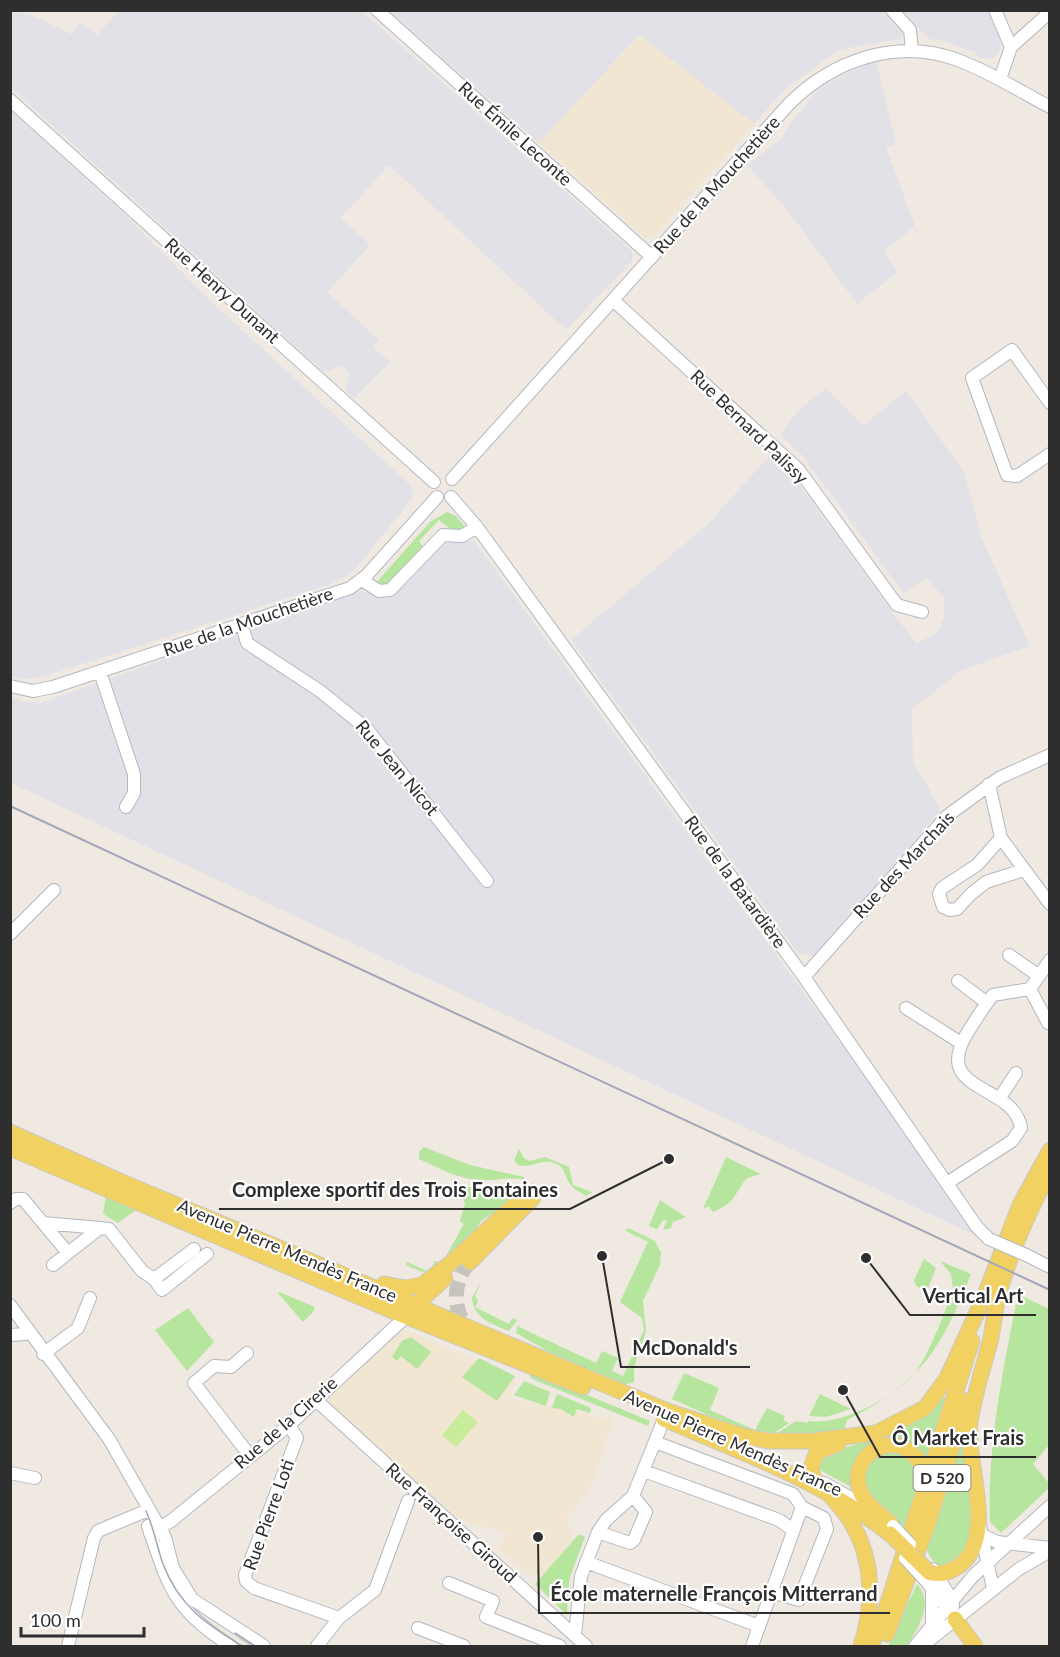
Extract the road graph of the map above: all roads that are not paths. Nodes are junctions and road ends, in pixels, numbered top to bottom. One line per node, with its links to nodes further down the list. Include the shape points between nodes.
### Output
1 (377, 10): 10 (street, Rue Émile Leconte)
2 (892, 10): 6 (street, via 910,30)
3 (995, 10): 5 (street)
4 (1050, 12): 5 (street)
5 (1011, 47): 7 (street)
6 (912, 51): 7 (street, Rue de la Mouchetière, via 955,59); 10 (street, Rue de la Mouchetière, via 862,58 816,81 789,104)
7 (1000, 79): 9 (street, Rue de la Mouchetière)
8 (10, 100): 15 (street, Rue Henry Dunant)
9 (1050, 107)
10 (652, 257): 11 (street, Rue de la Mouchetière)
11 (613, 300): 14 (street, Rue de la Mouchetière); 20 (street, Rue Bernard Palissy, via 799,470 897,605)
12 (1050, 403): 13 (street, via 1012,350 972,378 1007,475 1017,476)
13 (1050, 454)
14 (452, 480): 15 (street, via 443,477); 17 (street, via 455,486)
15 (434, 482): 16 (street, via 432,488)
16 (437, 497): 17 (street); 19 (street, Rue de la Mouchetière)
17 (451, 497): 18 (street, Rue de la Batardière)
18 (477, 527): 19 (street, via 462,536 443,535 390,590 379,591); 36 (street, Rue de la Batardière)
19 (362, 580): 21 (street, Rue de la Mouchetière)
20 (922, 612)
21 (242, 625): 22 (street, Rue de la Mouchetière); 29 (street, Rue Jean Nicot, via 247,643 303,679 367,729)
22 (100, 672): 23 (street, Rue de la Mouchetière, via 41,690); 26 (street, via 134,774 134,793)
23 (10, 686)
24 (1050, 755): 25 (street, Rue des Marchais, via 1028,762)
25 (989, 784): 27 (street); 36 (street, Rue des Marchais, via 947,816)
26 (126, 807)
27 (1001, 838): 28 (street); 28 (street, via 977,865 942,888 939,894 944,907 957,909 986,882)
28 (1024, 870): 31 (street)
29 (487, 881)
30 (54, 890): 32 (street)
31 (1050, 904)
32 (10, 934)
33 (1010, 955): 35 (street)
34 (1050, 960): 35 (street)
35 (1039, 976): 38 (street)
36 (804, 977): 49 (street, Rue de la Batardière)
37 (958, 981): 39 (street)
38 (1030, 989): 39 (street, via 993,995); 41 (street)
39 (987, 1002): 42 (street)
40 (906, 1008): 42 (street)
41 (1048, 1023)
42 (961, 1043): 44 (street, via 957,1061 962,1074)
43 (1016, 1073): 44 (street)
44 (999, 1099): 49 (street, via 1019,1116 1021,1128 1012,1141)
45 (10, 1132): 60 (main road, Avenue Pierre Mendès France)
46 (10, 1148): 66 (main road, Avenue Pierre Mendès France)
47 (1050, 1150): 63 (main road, D 520, via 1020,1204)
48 (1050, 1172): 63 (main road, D 520)
49 (947, 1183): 59 (street, Rue de la Batardière, bridge, via 990,1239)
50 (529, 1196): 57 (main road, via 530,1204); 60 (main road, via 422,1285 393,1287 358,1273); 66 (main road)
51 (10, 1203): 52 (street, via 23,1199)
52 (43, 1223): 53 (street); 55 (street)
53 (100, 1228): 55 (street); 61 (street, via 109,1229 142,1271)
54 (194, 1249): 61 (street)
55 (68, 1253): 58 (street)
56 (207, 1254): 61 (street, via 162,1290)
57 (470, 1262)
58 (53, 1265)
59 (1050, 1268)
60 (344, 1274): 66 (main road, Avenue Pierre Mendès France)
61 (154, 1279)
62 (90, 1298): 70 (street, via 78,1328)
63 (990, 1301): 76 (main road, via 937,1395 908,1419); 83 (main road, D 520); 90 (main road, via 991,1338 971,1419 969,1446); 119 (main road, D 520, via 928,1521)
64 (10, 1305): 67 (street)
65 (10, 1311): 67 (street)
66 (411, 1311): 72 (street, Rue de la Cirerie); 73 (main road, Avenue Pierre Mendès France, via 422,1322); 74 (main road, Avenue Pierre Mendès France)
67 (28, 1332): 68 (street); 70 (street)
68 (10, 1335)
69 (487, 1341): 73 (main road)
70 (44, 1353): 89 (street, via 99,1431)
71 (247, 1353): 78 (street, via 231,1367 214,1366 194,1383)
72 (316, 1400): 75 (street, Rue de la Cirerie); 108 (street, Rue Françoise Giroud)
73 (617, 1400): 74 (main road, Avenue Pierre Mendès France)
74 (664, 1415): 76 (main road, via 769,1442); 77 (street); 82 (street, Avenue Pierre Mendès France); 85 (main road, Avenue Pierre Mendès France)
75 (289, 1425): 78 (street, Rue de la Cirerie); 104 (street, Rue Pierre Loti, via 297,1438 246,1581 254,1588)
76 (876, 1433): 82 (main road, via 823,1447 812,1463)
77 (655, 1442): 79 (street); 88 (street, via 793,1494)
78 (250, 1456): 89 (street, Rue de la Cirerie)
79 (644, 1471): 84 (street); 91 (street, via 779,1520)
80 (10, 1473): 81 (street)
81 (35, 1478)
82 (813, 1478): 85 (main road); 93 (street, Avenue Pierre Mendès France, via 863,1503)
83 (927, 1484): 93 (main road, via 919,1461 907,1449 878,1447 866,1455 857,1475 861,1495); 118 (main road, D 520)
84 (633, 1496): 92 (street); 92 (street, via 646,1512 634,1540 621,1542)
85 (830, 1496): 93 (main road, Avenue Pierre Mendès France, via 861,1511); 117 (main road, via 852,1524 870,1580 871,1605)
86 (408, 1501): 104 (street, via 375,1590)
87 (1050, 1506): 95 (street)
88 (801, 1507): 91 (street); 102 (street, via 824,1518 827,1529 799,1600)
89 (150, 1519): 110 (street, Rue de la Cirerie, via 103,1528 94,1538); 111 (street, via 163,1572 184,1608 199,1625); 112 (street, via 165,1537 173,1568 192,1599)
90 (979, 1519): 94 (street); 99 (main road, via 976,1538 966,1559 946,1573)
91 (794, 1530): 102 (street)
92 (598, 1532): 97 (street)
93 (891, 1534): 99 (main road, bridge)
94 (982, 1535): 95 (street); 98 (street)
95 (1008, 1544): 96 (street); 98 (street)
96 (1050, 1550): 101 (street)
97 (586, 1562): 105 (street); 108 (street)
98 (988, 1562): 101 (street); 103 (street)
99 (931, 1577): 103 (street); 106 (street)
100 (449, 1583): 115 (street, via 493,1601 486,1617)
101 (993, 1589): 103 (street)
102 (771, 1592): 105 (street)
103 (954, 1610): 106 (street); 121 (street); 122 (main road)
104 (339, 1618): 113 (street)
105 (759, 1626): 116 (street)
106 (932, 1626): 120 (street)
107 (418, 1628): 114 (street)
108 (575, 1635): 109 (street, Rue Françoise Giroud)
109 (585, 1646)
110 (69, 1647)
111 (231, 1647)
112 (264, 1647)
113 (317, 1647)
114 (464, 1647)
115 (560, 1647)
116 (752, 1647)
117 (861, 1647)
118 (871, 1647)
119 (881, 1647)
120 (915, 1647)
121 (921, 1647)
122 (975, 1647)

